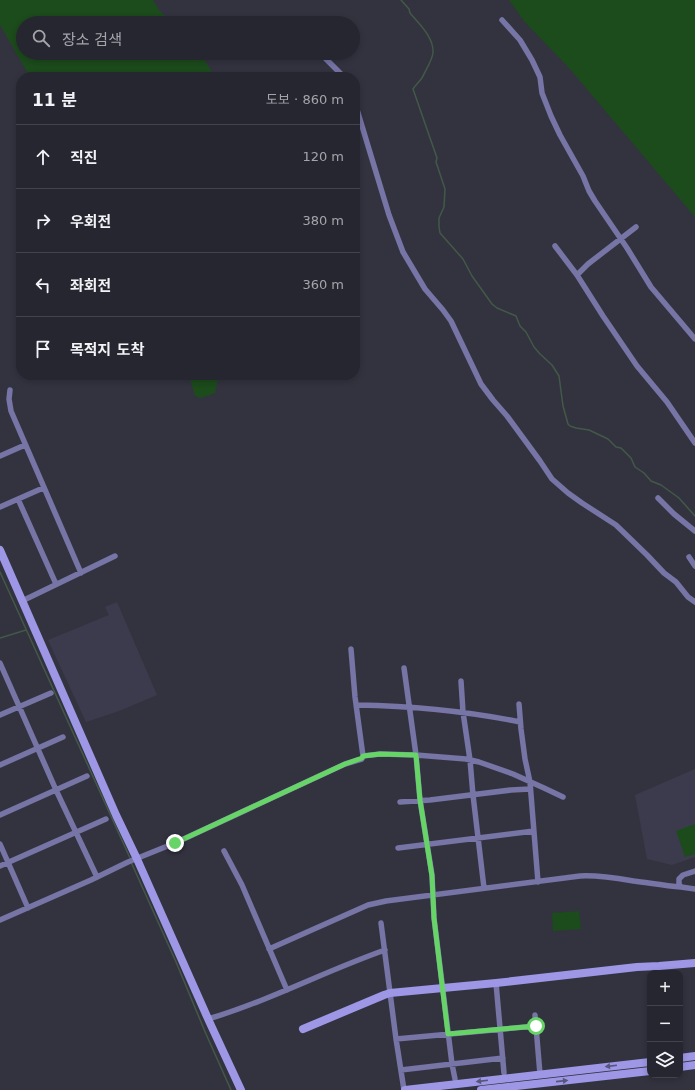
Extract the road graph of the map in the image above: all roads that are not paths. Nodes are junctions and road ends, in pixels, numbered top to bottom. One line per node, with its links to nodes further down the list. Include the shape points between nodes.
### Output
1 (502, 20): 6 (street, via 528,53 540,77 542,93 560,135 589,191)
2 (327, 60): 3 (street)
3 (339, 72)
4 (360, 119): 26 (street, via 403,252 425,289 451,321 481,384 552,479 582,504 616,525)
5 (636, 227): 6 (street)
6 (621, 239): 8 (street); 9 (street, via 651,288)
7 (556, 246): 8 (street)
8 (577, 275): 11 (street, via 637,366 667,402)
9 (695, 340)
10 (10, 390): 12 (street, via 11,411)
11 (695, 443)
12 (25, 445): 13 (street); 14 (street)
13 (0, 456)
14 (43, 488): 16 (street); 23 (street)
15 (658, 498): 18 (street)
16 (18, 499): 17 (street); 24 (street)
17 (0, 507)
18 (695, 532)
19 (0, 550): 25 (street)
20 (115, 556): 23 (street)
21 (689, 557): 22 (street)
22 (695, 566)
23 (80, 573): 24 (street)
24 (56, 584): 25 (street)
25 (22, 600): 62 (street, via 116,815)
26 (695, 602)
27 (351, 649): 33 (street)
28 (0, 663): 34 (street)
29 (404, 668): 35 (street)
30 (461, 681): 36 (street)
31 (51, 693): 34 (street)
32 (519, 704): 38 (street)
33 (356, 705): 35 (street); 42 (street)
34 (20, 707): 37 (street); 40 (street)
35 (410, 707): 36 (street); 41 (street)
36 (463, 712): 38 (street); 43 (street)
37 (0, 715)
38 (520, 722): 46 (street, via 524,759)
39 (63, 737): 40 (street)
40 (38, 748): 44 (street); 48 (street)
41 (416, 755): 42 (street); 43 (street); 51 (street)
42 (363, 756): 62 (street, via 175,843)
43 (470, 760): 46 (street); 49 (street)
44 (0, 765)
45 (87, 776): 48 (street)
46 (530, 782): 47 (street); 50 (street)
47 (530, 789): 49 (street); 55 (street)
48 (56, 790): 53 (street); 56 (street)
49 (473, 795): 51 (street); 57 (street)
50 (563, 797)
51 (420, 800): 52 (street); 59 (street)
52 (400, 802)
53 (0, 815)
54 (106, 820): 56 (street)
55 (534, 831): 57 (street); 67 (street)
56 (76, 833): 63 (street); 66 (street)
57 (478, 838): 59 (street); 69 (street)
58 (0, 844): 63 (street)
59 (427, 844): 60 (street); 71 (street)
60 (398, 848)
61 (224, 850): 75 (street)
62 (132, 860): 66 (street); 83 (street)
63 (8, 862): 64 (street); 72 (street)
64 (0, 866)
65 (695, 871): 68 (street, via 680,876)
66 (97, 877): 72 (street)
67 (538, 882): 68 (street, via 580,876 607,876); 69 (street)
68 (681, 887): 70 (street)
69 (484, 888): 71 (street)
70 (695, 889)
71 (433, 894): 75 (street, via 368,905); 79 (street)
72 (28, 908): 73 (street)
73 (0, 920)
74 (382, 923): 76 (street)
75 (269, 949): 80 (street)
76 (385, 950): 80 (street); 81 (street)
77 (695, 963): 78 (street)
78 (496, 983): 79 (street); 86 (street)
79 (443, 987): 81 (street); 87 (street)
80 (287, 990): 83 (street)
81 (390, 993): 85 (street); 88 (street)
82 (536, 1015): 84 (street)
83 (208, 1019): 101 (street)
84 (536, 1026): 86 (street); 99 (street)
85 (303, 1029)
86 (500, 1029): 87 (street); 90 (street)
87 (448, 1034): 88 (street); 93 (street)
88 (396, 1039): 96 (street)
89 (695, 1056): 91 (street)
90 (503, 1058): 93 (street); 98 (street)
91 (683, 1058)
92 (647, 1062): 99 (street, one-way to 99)
93 (452, 1064): 96 (street); 100 (street)
94 (695, 1065): 95 (street)
95 (683, 1067)
96 (401, 1070): 102 (street)
97 (647, 1071): 103 (street, one-way to 97)
98 (504, 1073)
99 (540, 1074): 102 (street, one-way to 102)
100 (455, 1079)
101 (241, 1090)
102 (404, 1090)
103 (481, 1090)

